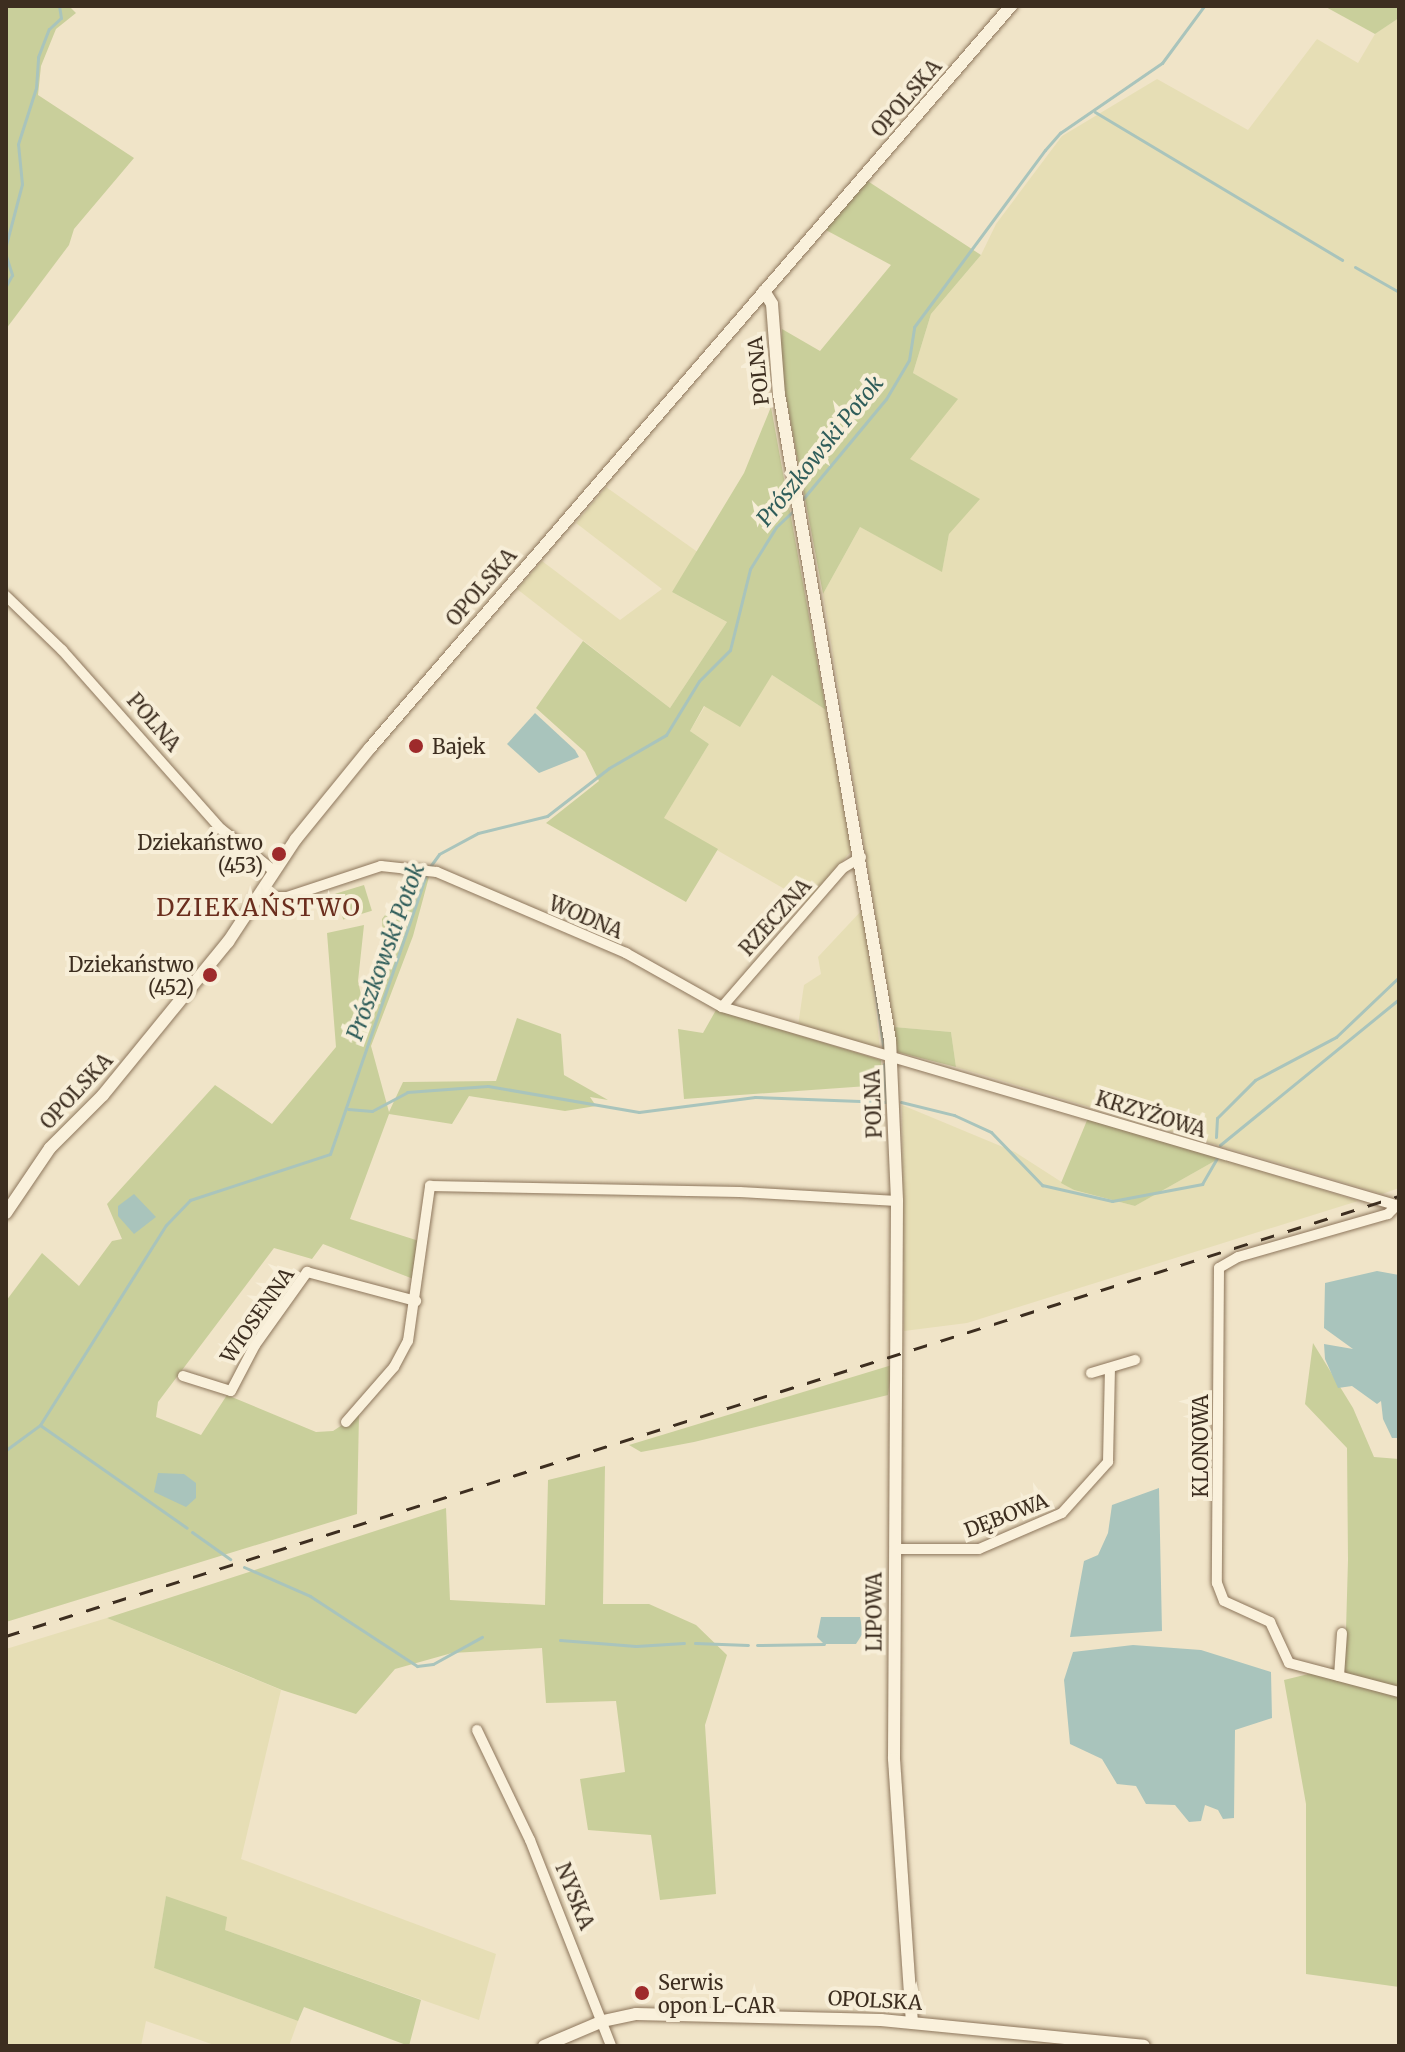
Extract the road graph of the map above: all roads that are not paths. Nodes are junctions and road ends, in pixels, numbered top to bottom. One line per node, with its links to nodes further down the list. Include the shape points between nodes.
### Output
1 (1011, 6): 2 (street, OPOLSKA)
2 (764, 291): 4 (street, POLNA, via 772,304 773,354); 5 (street, OPOLSKA, via 399,714)
3 (6, 596): 5 (street, POLNA, via 62,650 221,829)
4 (861, 857): 7 (street, RZECZNA, via 843,868); 8 (street, POLNA)
5 (274, 871): 6 (street, OPOLSKA)
6 (260, 897): 7 (street, WODNA, via 287,897 381,866 420,867 626,953); 11 (street, OPOLSKA, via 103,1095 43,1156)
7 (722, 1007): 8 (street, WODNA)
8 (892, 1058): 9 (street, POLNA); 10 (street, KRZYŻOWA)
9 (897, 1201): 12 (street, via 430,1186); 18 (street, LIPOWA)
10 (1398, 1206): 20 (street, KLONOWA, via 1388,1214 1238,1257 1219,1268 1219,1593 1233,1606 1270,1622 1283,1659)
11 (6, 1213)
12 (416, 1301): 16 (street, WIOSENNA, via 307,1272 255,1345 231,1391); 17 (street, via 403,1352)
13 (1135, 1360): 14 (street)
14 (1110, 1368): 15 (street); 18 (street, DĘBOWA, via 1108,1462 1062,1513 979,1549)
15 (1091, 1373)
16 (183, 1376)
17 (346, 1422)
18 (895, 1549): 24 (street, LIPOWA, via 896,1814)
19 (1342, 1633): 20 (street)
20 (1339, 1676): 21 (street, KLONOWA)
21 (1399, 1692)
22 (477, 1730): 23 (street, NYSKA, via 530,1840)
23 (603, 2021): 24 (street, OPOLSKA, via 636,2014); 25 (street); 26 (street, NYSKA)
24 (912, 2022): 27 (street, OPOLSKA)
25 (544, 2046)
26 (611, 2046)
27 (1144, 2046)

